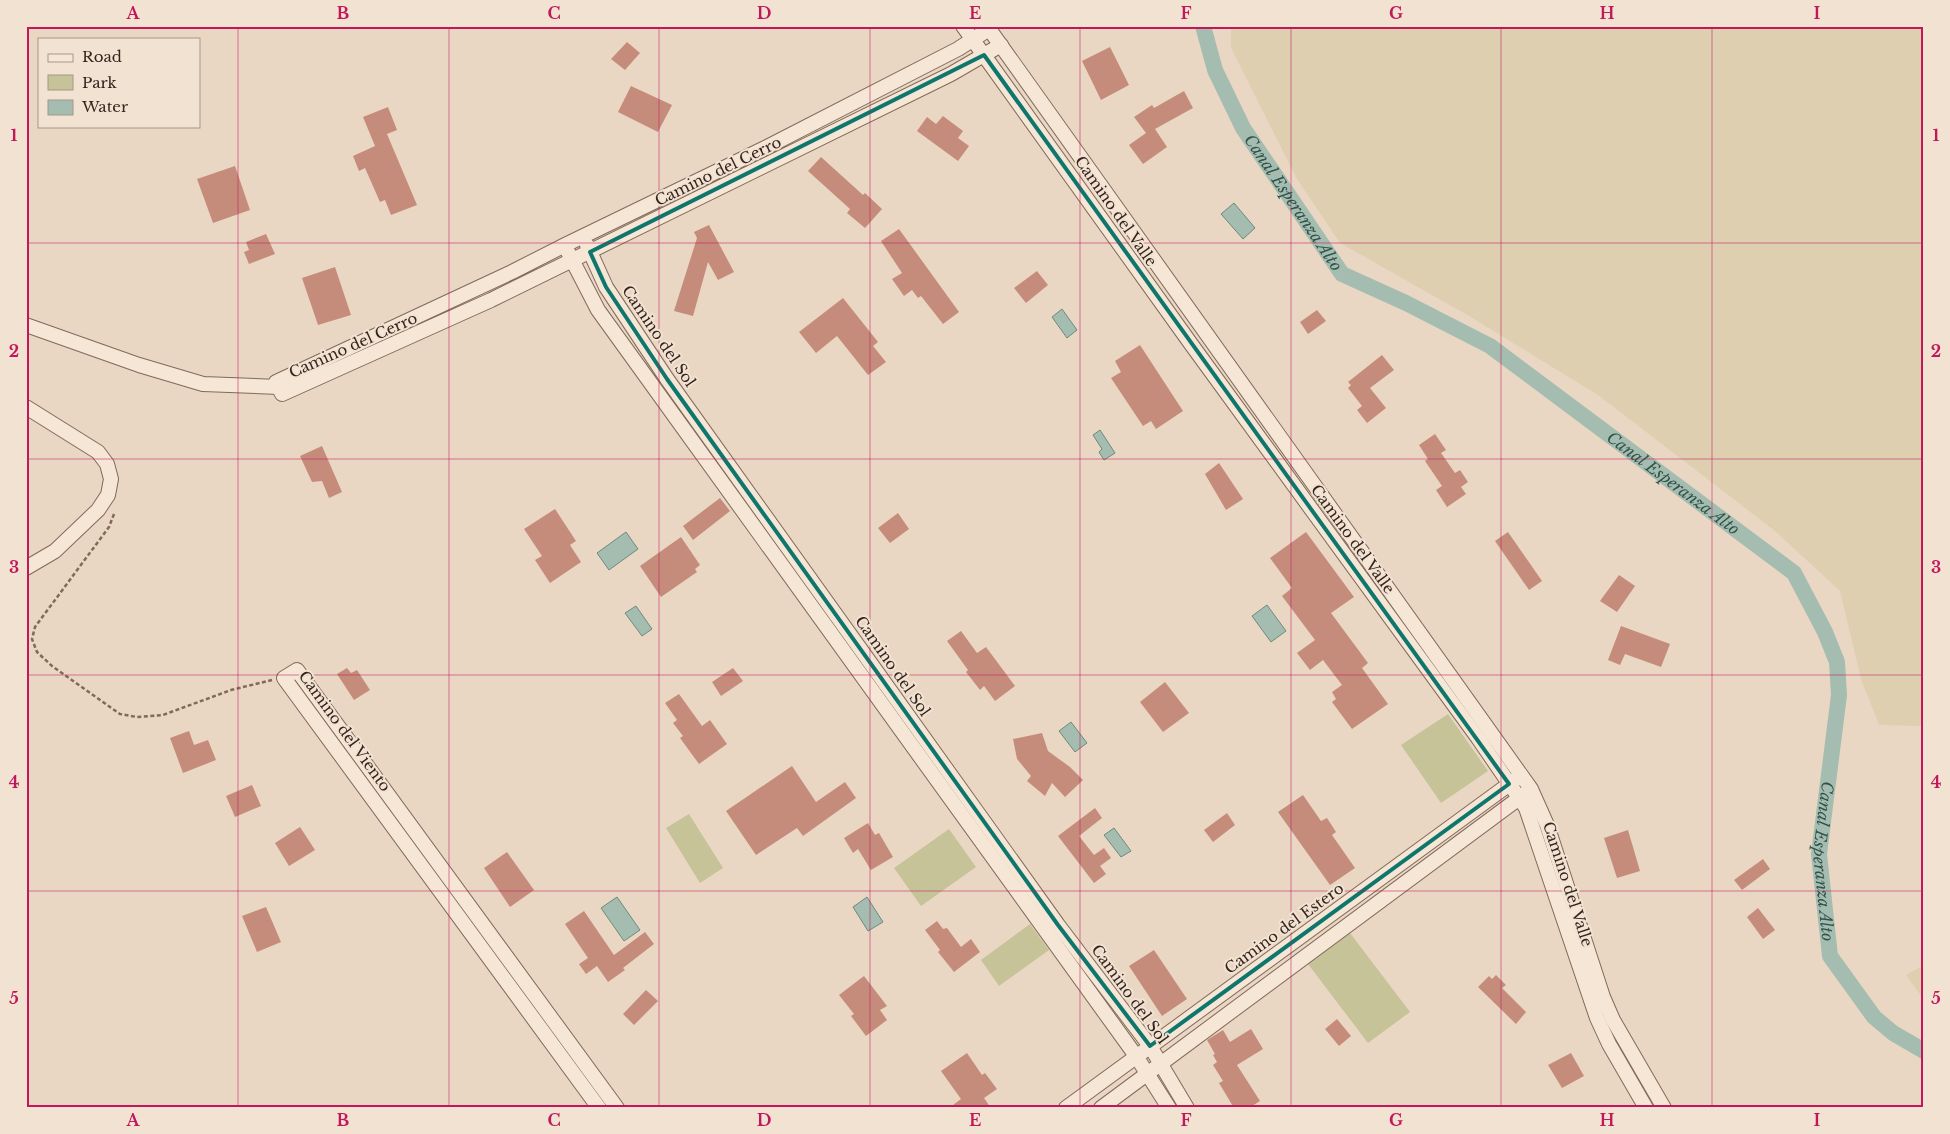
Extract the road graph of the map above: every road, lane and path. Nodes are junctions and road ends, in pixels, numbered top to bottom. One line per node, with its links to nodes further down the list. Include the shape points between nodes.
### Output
1 (963, 26): 3 (street, Camino del Valle)
2 (988, 28): 3 (street, Camino del Cerro); 4 (street, Camino del Valle)
3 (973, 40): 5 (street, Camino del Valle); 6 (street, Camino del Cerro, via 765,148)
4 (1001, 45): 5 (street, Camino del Cerro); 16 (street, Camino del Valle)
5 (984, 55): 8 (street, Camino del Cerro); 17 (street, Camino del Valle)
6 (583, 236): 7 (street, Camino del Cerro); 8 (street, Camino del Sol)
7 (565, 244): 9 (street, Camino del Sol); 11 (street, Camino del Cerro, via 276,382)
8 (590, 252): 9 (street, Camino del Cerro); 20 (street, Camino del Sol, via 606,287 667,378 1053,918)
9 (574, 266): 11 (street, Camino del Cerro, via 282,394); 21 (street, Camino del Sol, via 598,310)
10 (26, 325): 11 (street, via 203,384)
11 (279, 387)
12 (26, 407): 14 (street, via 98,452 107,464 111,479 108,495 98,510 55,551)
13 (115, 510): 15 (path, via 109,527 35,628 32,639 37,652 120,714 137,717 163,715 230,690)
14 (26, 568)
15 (284, 678): 24 (street, Camino del Viento); 25 (street, Camino del Viento, via 297,670)
16 (1522, 775): 17 (street, Camino del Estero); 18 (street, Camino del Valle)
17 (1509, 784): 19 (street, Camino del Valle); 20 (street, Camino del Estero)
18 (1531, 789): 19 (street); 31 (street, Camino del Valle, via 1603,997)
19 (1518, 798): 22 (street); 30 (street, Camino del Valle, via 1526,808 1534,830 1597,1018)
20 (1150, 1046): 21 (street, Camino del Estero); 22 (street, Camino del Sol)
21 (1136, 1056): 23 (street, Camino del Sol); 26 (street, Camino del Estero)
22 (1161, 1065): 23 (street); 29 (street, Camino del Sol)
23 (1148, 1074): 27 (street); 28 (street, Camino del Sol)
24 (599, 1108)
25 (617, 1108)
26 (1066, 1108)
27 (1101, 1108)
28 (1169, 1108)
29 (1187, 1108)
30 (1646, 1108)
31 (1664, 1108)

